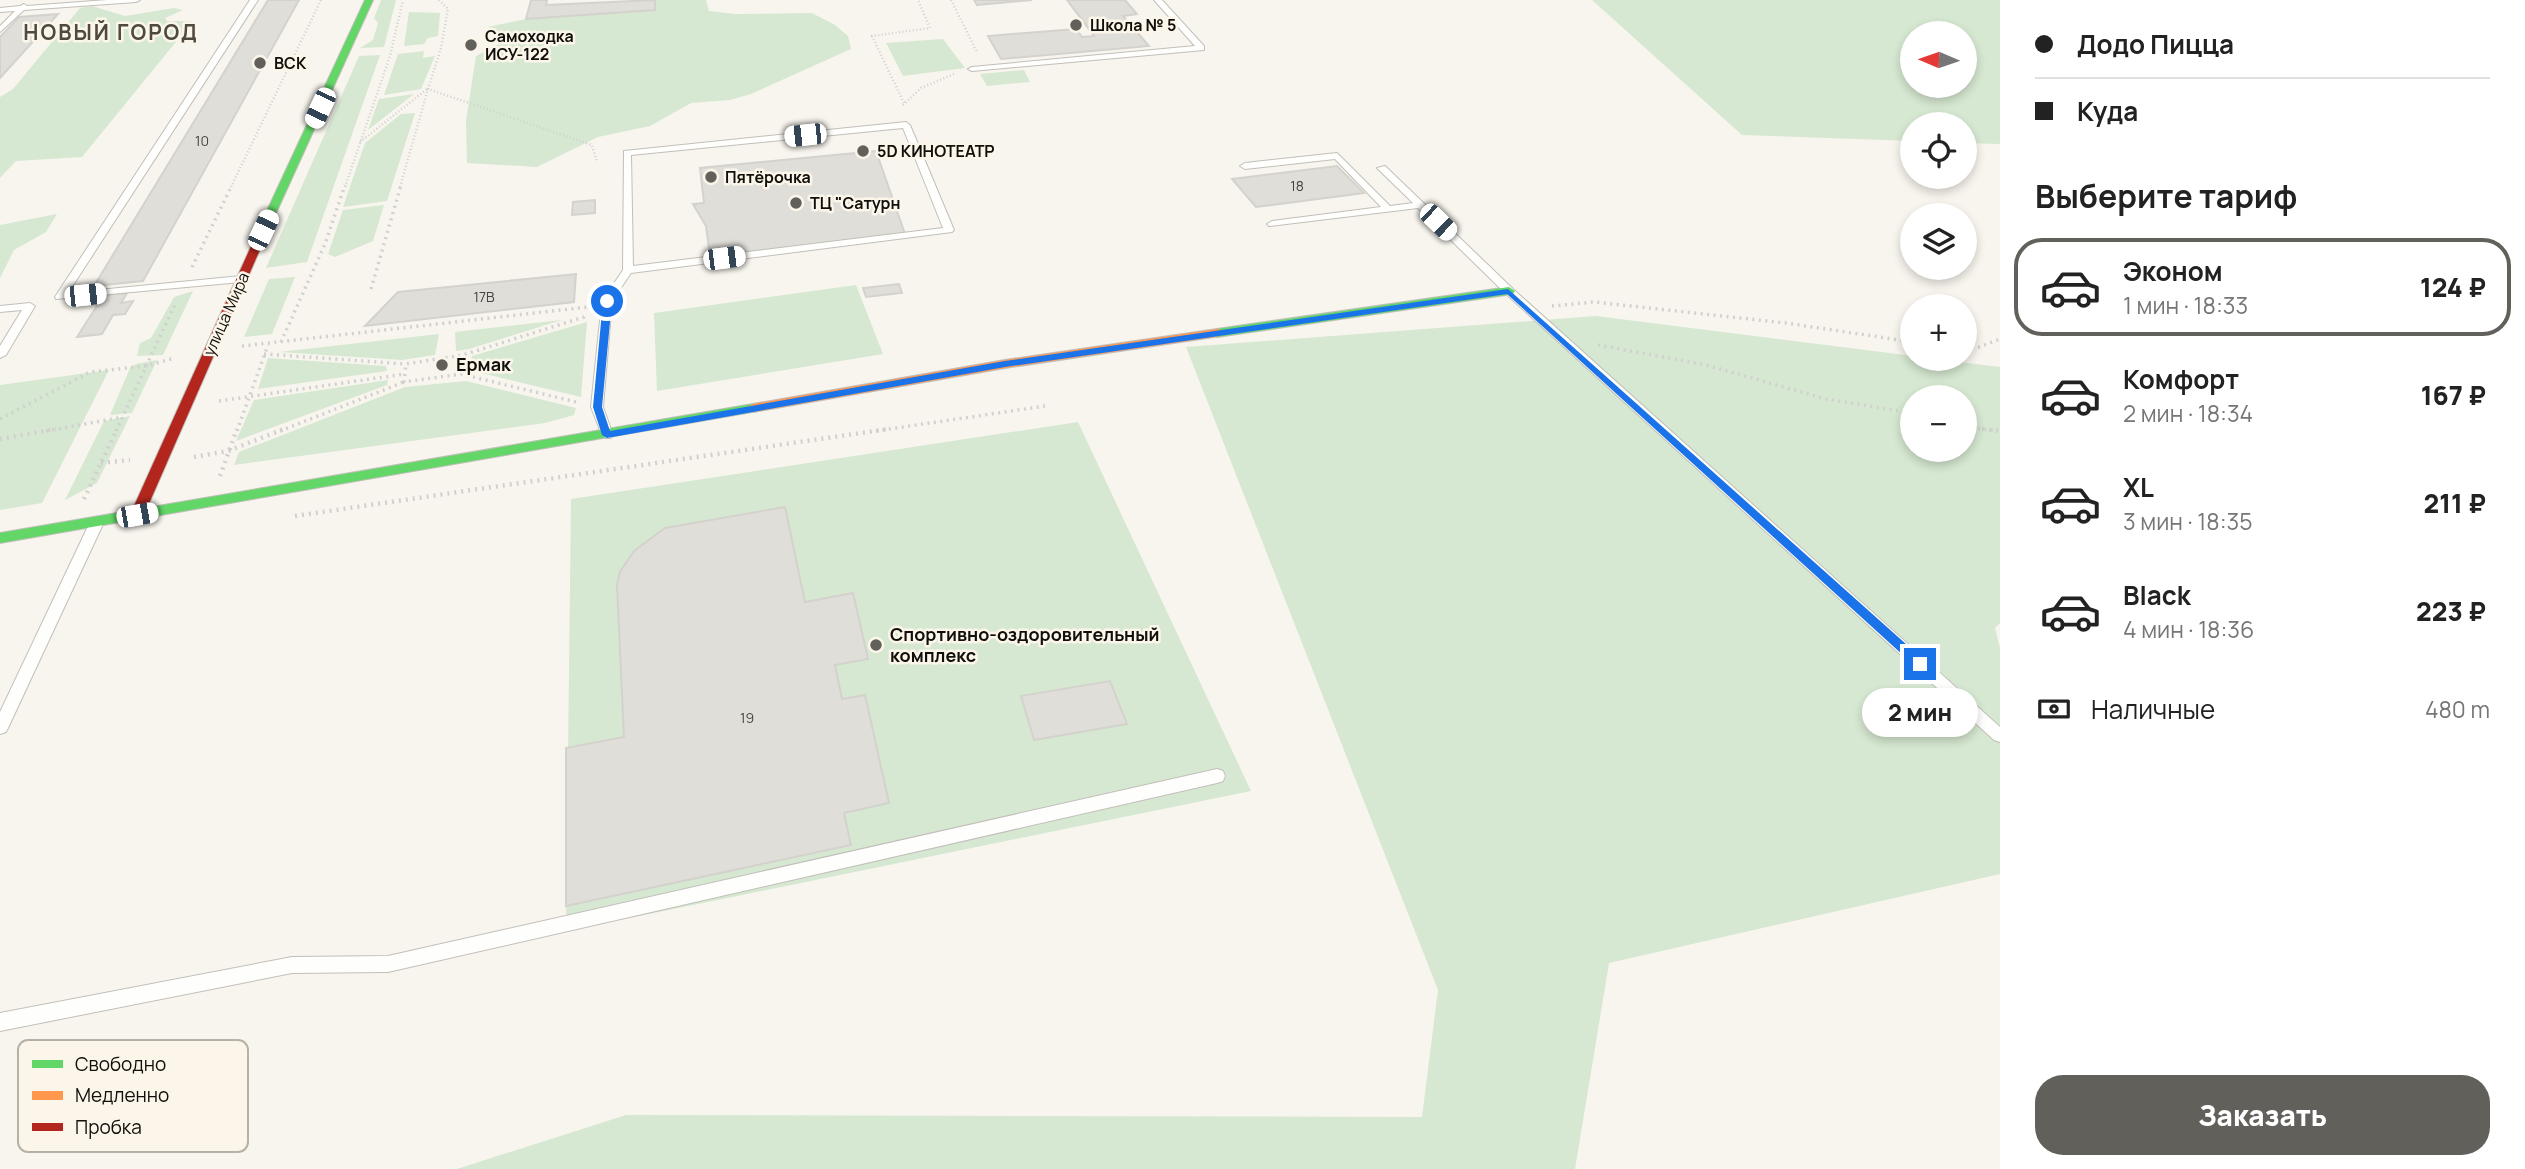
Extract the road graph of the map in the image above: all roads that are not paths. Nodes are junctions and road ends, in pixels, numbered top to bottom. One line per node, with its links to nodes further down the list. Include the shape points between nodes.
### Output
1 (29, 0): 6 (lane)
2 (136, 0): 6 (lane)
3 (254, 0): 16 (lane, via 60,298)
4 (369, 0): 16 (street, улица Мира)
5 (1158, 0): 9 (lane, via 1201,48)
6 (22, 8): 7 (lane); 8 (lane)
7 (0, 10)
8 (0, 30)
9 (972, 69)
10 (1245, 166): 13 (lane, via 1337,156)
11 (1382, 168): 12 (lane)
12 (1420, 205): 13 (lane); 17 (lane)
13 (1388, 209): 14 (lane)
14 (1272, 224)
15 (628, 270): 15 (lane, via 627,153 906,125 950,230); 20 (lane, via 607,301 597,407)
16 (241, 279): 21 (street, улица Мира)
17 (1508, 291): 20 (street, via 1005,364); 25 (lane)
18 (0, 309): 19 (lane, via 30,306)
19 (0, 355)
20 (607, 435): 21 (street)
21 (137, 515): 22 (street)
22 (97, 522): 23 (street); 24 (lane)
23 (0, 538)
24 (0, 729)
25 (2000, 736)
26 (1217, 776): 27 (lane, via 388,964 292,965)
27 (0, 1022)

